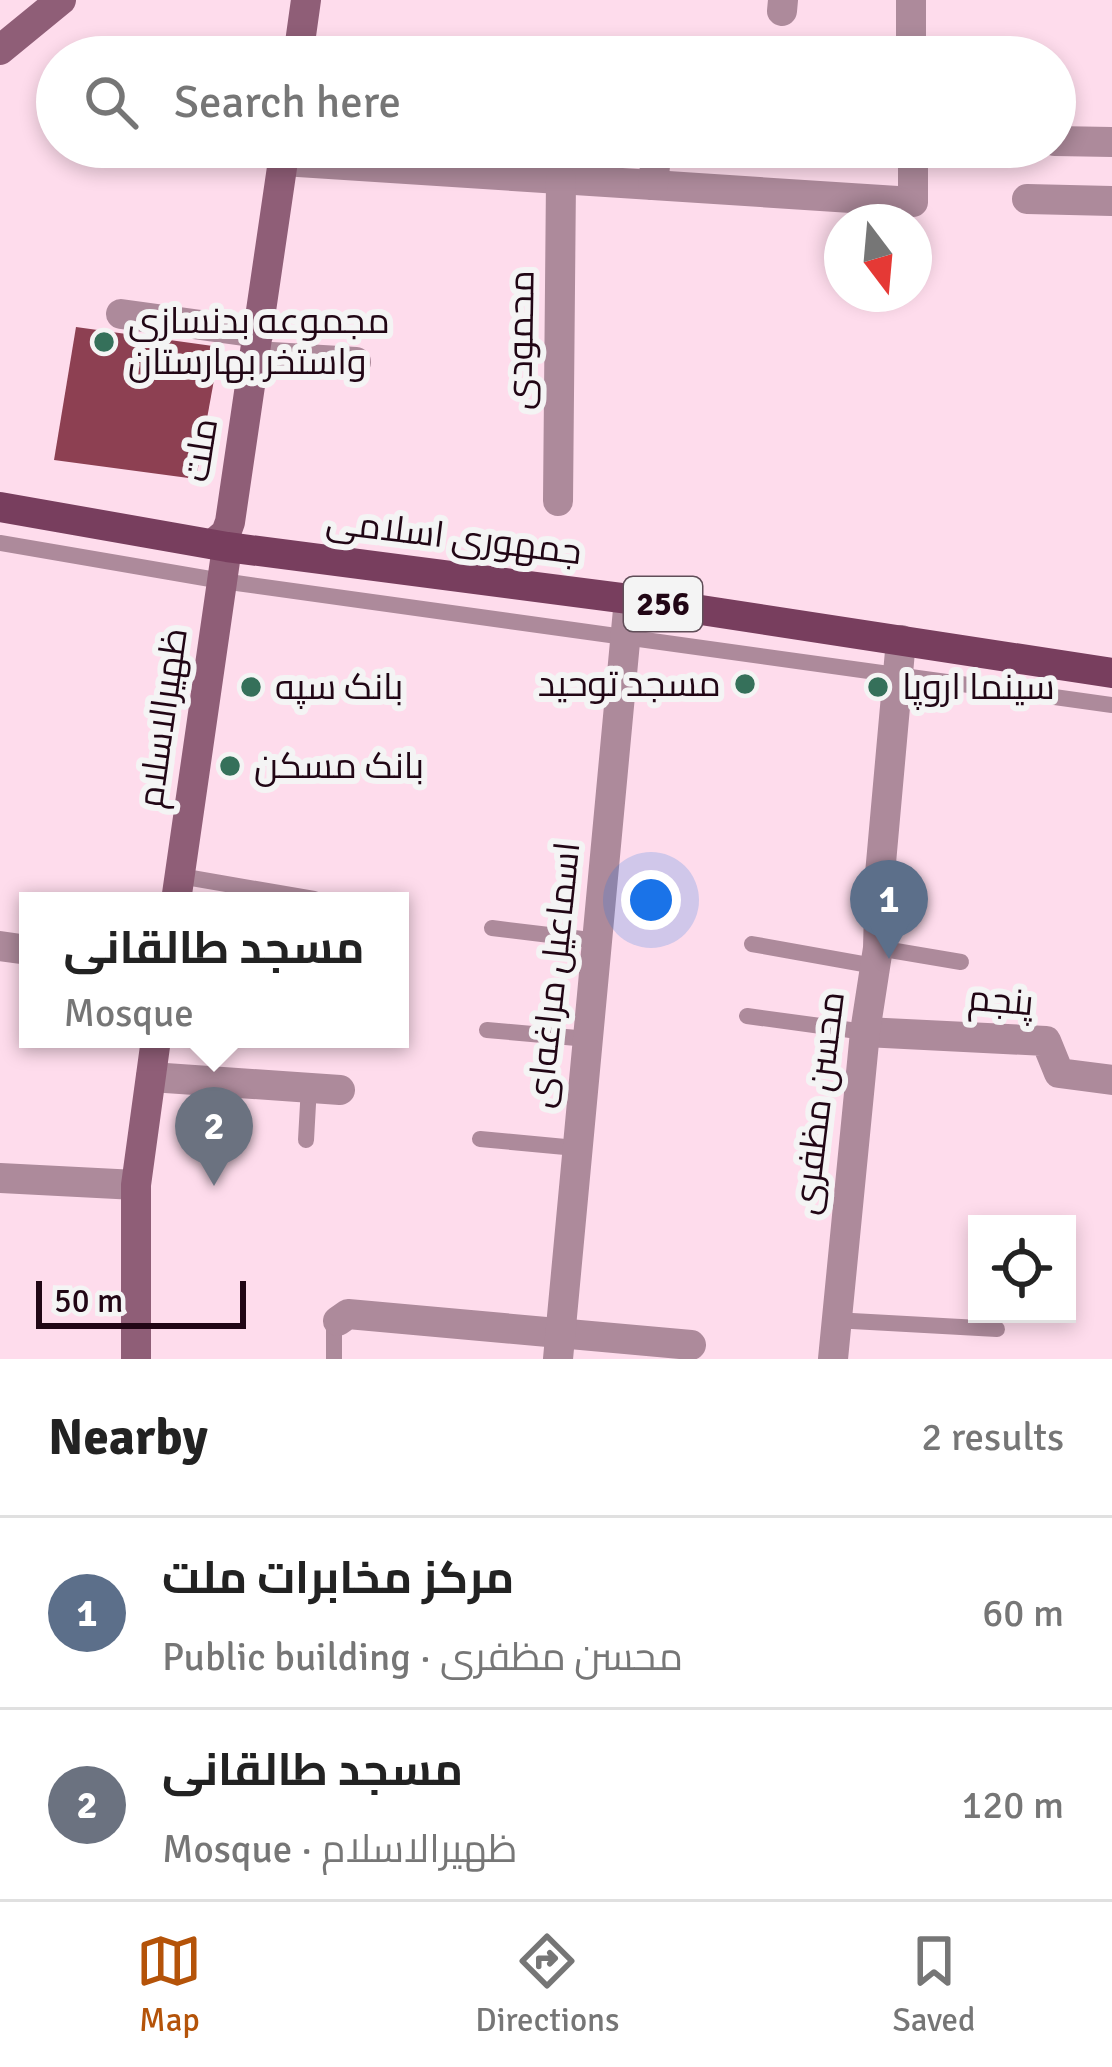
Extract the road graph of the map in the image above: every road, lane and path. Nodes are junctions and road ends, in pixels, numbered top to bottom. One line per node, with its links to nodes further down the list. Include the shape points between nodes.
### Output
1 (61, 0): 6 (street)
2 (306, 0): 4 (street)
3 (911, 0): 5 (street)
4 (301, 36)
5 (911, 36)
6 (0, 50)
7 (1076, 141): 8 (street)
8 (1112, 142)
9 (282, 168): 17 (street, ملت)
10 (549, 168): 13 (street); 19 (street, محمودی)
11 (655, 168): 13 (street)
12 (913, 168): 13 (street, via 913,202)
13 (653, 185)
14 (1027, 200): 15 (street)
15 (1112, 201)
16 (121, 314): 17 (street)
17 (257, 345): 18 (street); 22 (street, ملت)
18 (356, 362)
19 (558, 501)
20 (0, 507): 22 (main road, جمهوری اسلامی / 256)
21 (0, 543): 23 (lane)
22 (220, 545): 23 (street, ظهیرالاسلام); 24 (main road, جمهوری اسلامی / 256)
23 (222, 581): 25 (lane); 30 (street, ظهیرالاسلام)
24 (629, 598): 25 (street, اسماعیل مراغه‌ای); 26 (main road, جمهوری اسلامی / 256)
25 (624, 637): 28 (lane); 33 (street, اسماعیل مراغه‌ای)
26 (901, 640): 27 (main road, جمهوری اسلامی / 256); 28 (street, محسن مظفری)
27 (1112, 673)
28 (897, 674): 29 (lane); 35 (street, محسن مظفری)
29 (1112, 705)
30 (178, 888): 31 (lane)
31 (227, 892)
32 (493, 928): 33 (lane)
33 (599, 941): 40 (street, اسماعیل مراغه‌ای)
34 (752, 944): 35 (lane)
35 (877, 957): 36 (lane); 39 (street, محسن مظفری)
36 (962, 962)
37 (748, 1016): 39 (lane)
38 (487, 1030): 40 (lane)
39 (865, 1032): 43 (street, پنجم, via 1046,1041 1059,1072); 51 (street, محسن مظفری)
40 (588, 1039): 47 (street, اسماعیل مراغه‌ای)
41 (155, 1048): 42 (street)
42 (151, 1077): 44 (street); 49 (street)
43 (1112, 1080)
44 (325, 1088): 46 (lane)
45 (480, 1139): 47 (lane)
46 (306, 1140)
47 (576, 1148): 54 (street, اسماعیل مراغه‌ای)
48 (0, 1178): 49 (street)
49 (136, 1185): 55 (street)
50 (338, 1321): 54 (street, via 348,1314); 56 (lane)
51 (834, 1321): 52 (lane); 57 (street, محسن مظفری)
52 (997, 1329)
53 (691, 1345): 54 (street)
54 (558, 1347)
55 (136, 1359)
56 (334, 1359)
57 (833, 1359)

